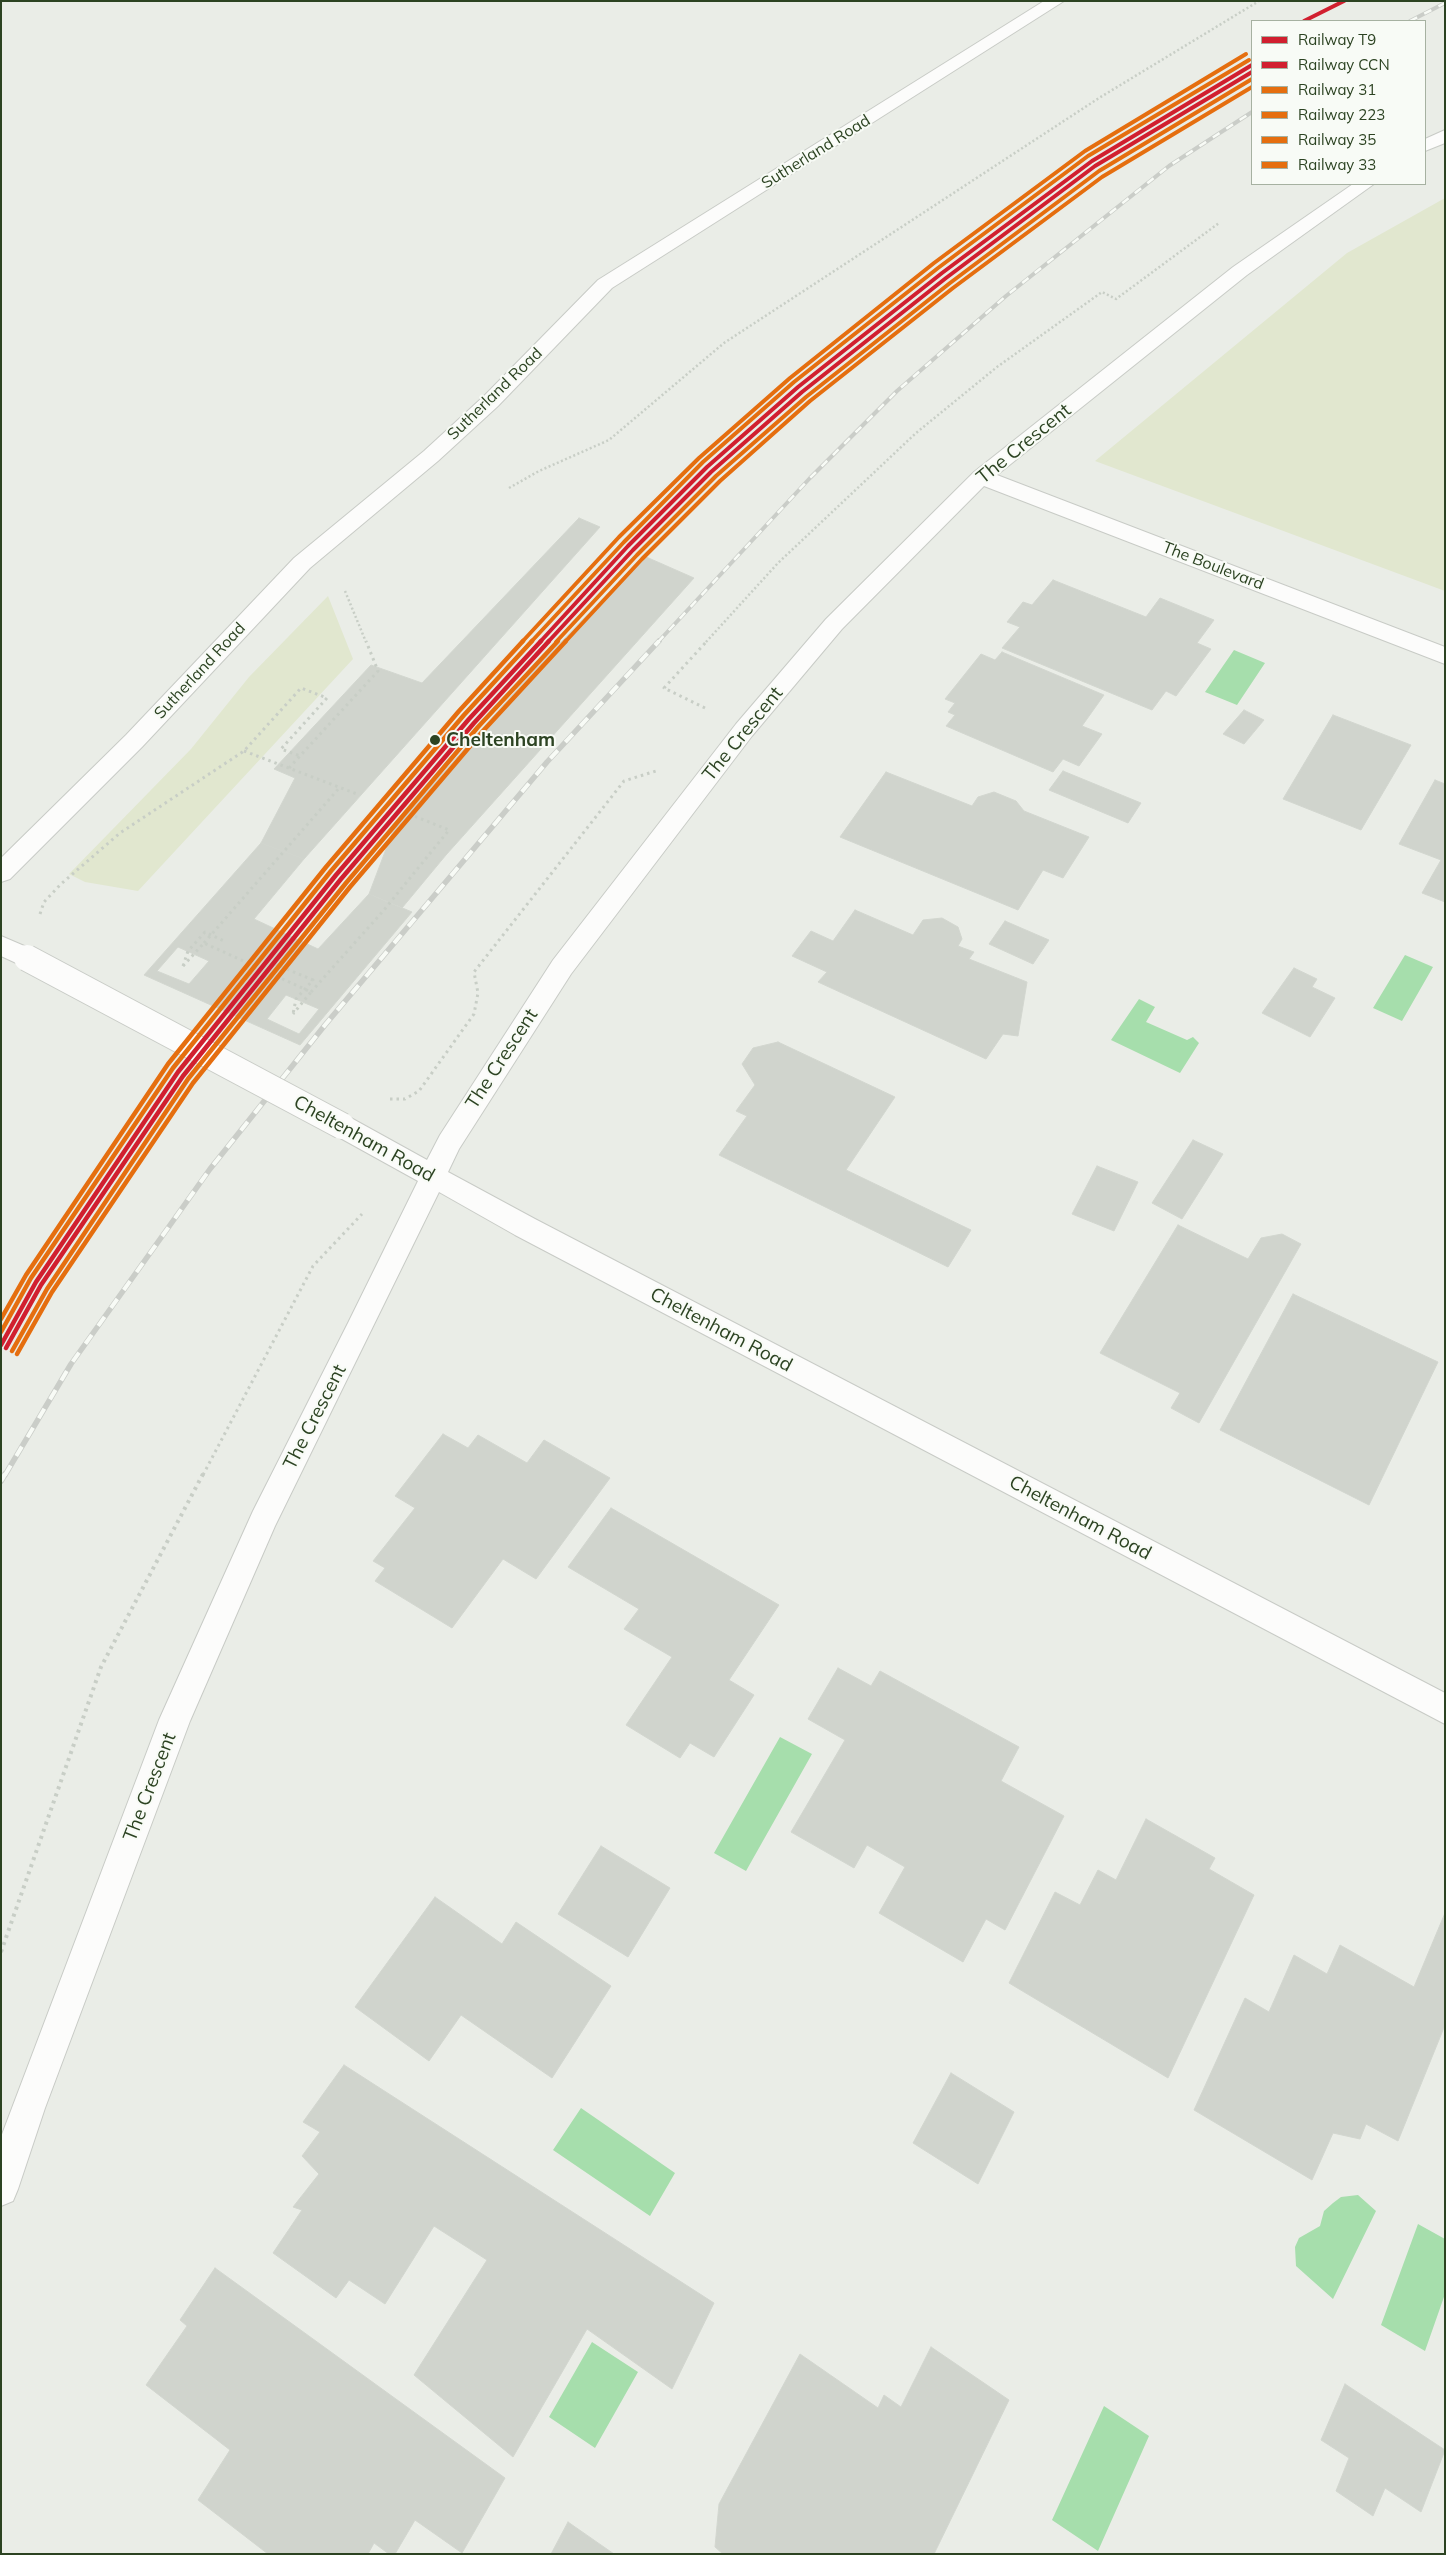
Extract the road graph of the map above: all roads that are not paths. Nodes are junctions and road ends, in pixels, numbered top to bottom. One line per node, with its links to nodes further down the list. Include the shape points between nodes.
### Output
1 (1056, 1): 7 (street, Sutherland Road, via 605,284 485,407 302,563 134,741)
2 (1445, 135): 3 (street)
3 (1426, 145)
4 (1364, 185): 5 (street, The Crescent, via 1240,271)
5 (981, 476): 6 (street, The Boulevard); 9 (street, The Crescent, via 834,624 744,730 562,967 449,1143)
6 (1445, 656)
7 (1, 873)
8 (1, 945): 9 (street, Cheltenham Road, bridge)
9 (433, 1177): 10 (street, Cheltenham Road); 11 (street, The Crescent, via 263,1520 175,1720 28,2108)
10 (1445, 1709)
11 (1, 2189)

